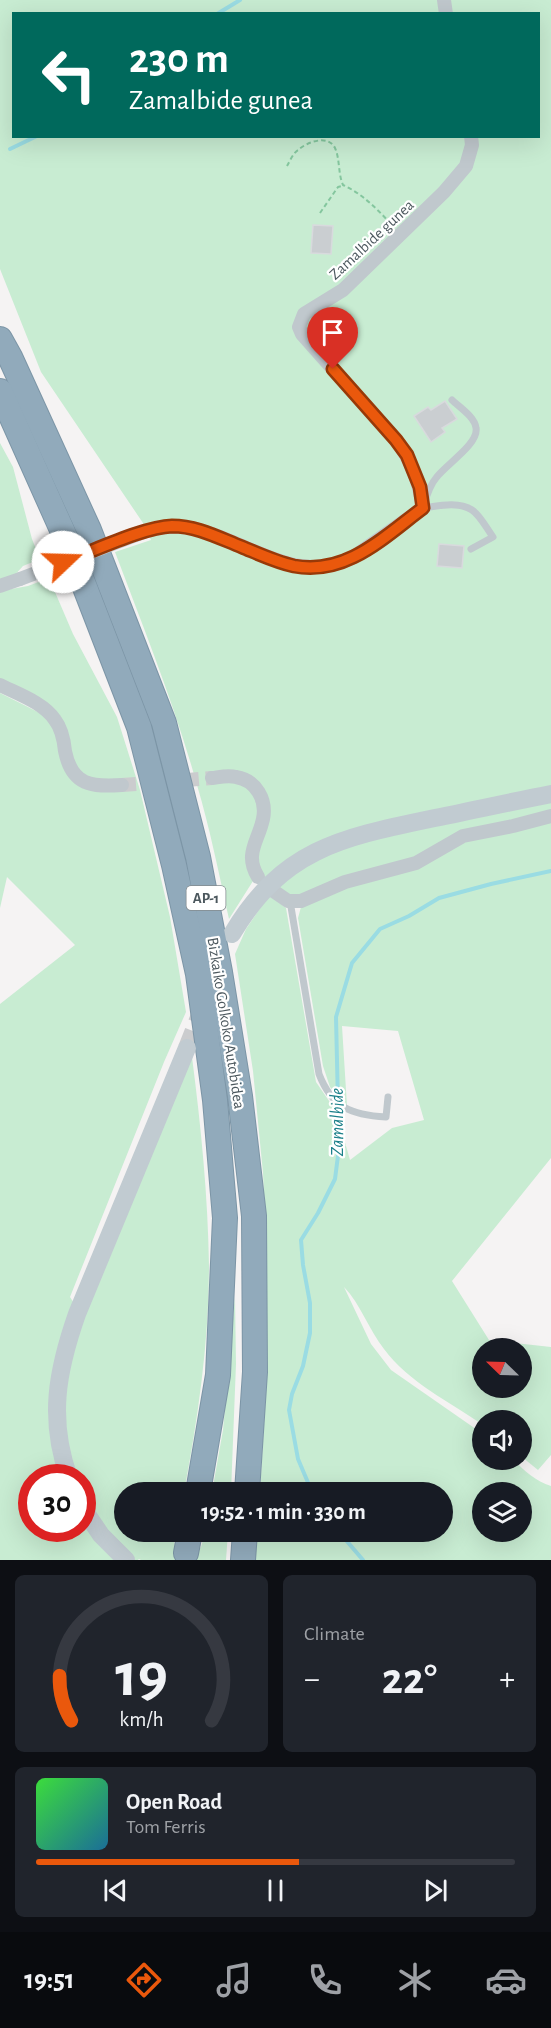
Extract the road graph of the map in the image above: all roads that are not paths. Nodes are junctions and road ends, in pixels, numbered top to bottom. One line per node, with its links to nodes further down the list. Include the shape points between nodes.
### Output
1 (471, 138): 5 (street, Zamalbide gunea, via 466,166 444,192 343,290 304,314 299,327 407,455 420,487)
2 (0, 339): 21 (highway, Bizkaiko Golkoko Autobidea / AP-1, via 89,530 164,723 198,857 240,1096 254,1216 255,1371)
3 (0, 391): 20 (highway, Bizkaiko Golkoko Autobidea / AP-1, via 67,541 139,727 198,974 215,1100 225,1218 218,1375)
4 (452, 400): 5 (lane, via 474,421 476,435 435,478)
5 (423, 508): 6 (lane, via 446,504 473,510 493,537); 7 (street, bridge, via 352,558 327,567 293,566 198,529 170,526 149,530)
6 (471, 549)
7 (0, 586)
8 (0, 685): 10 (street, via 36,704 56,721 69,768 75,775 100,786)
9 (212, 778): 13 (street, via 243,778 259,792 263,819 252,851 253,869)
10 (122, 784)
11 (551, 794): 16 (main road, via 386,828 334,843 298,862 264,889)
12 (551, 816): 15 (street, via 463,837 416,863 345,882 301,901)
13 (258, 877)
14 (272, 890): 15 (street)
15 (288, 901): 18 (lane, via 325,1089 338,1104 369,1116 386,1117)
16 (232, 934)
17 (187, 1048): 19 (main road, via 67,1342 56,1409)
18 (388, 1097)
19 (66, 1464)
20 (200, 1482)
21 (248, 1482)
22 (96, 1528): 24 (main road)
23 (244, 1542): 25 (highway)
24 (126, 1560)
25 (243, 1560)

